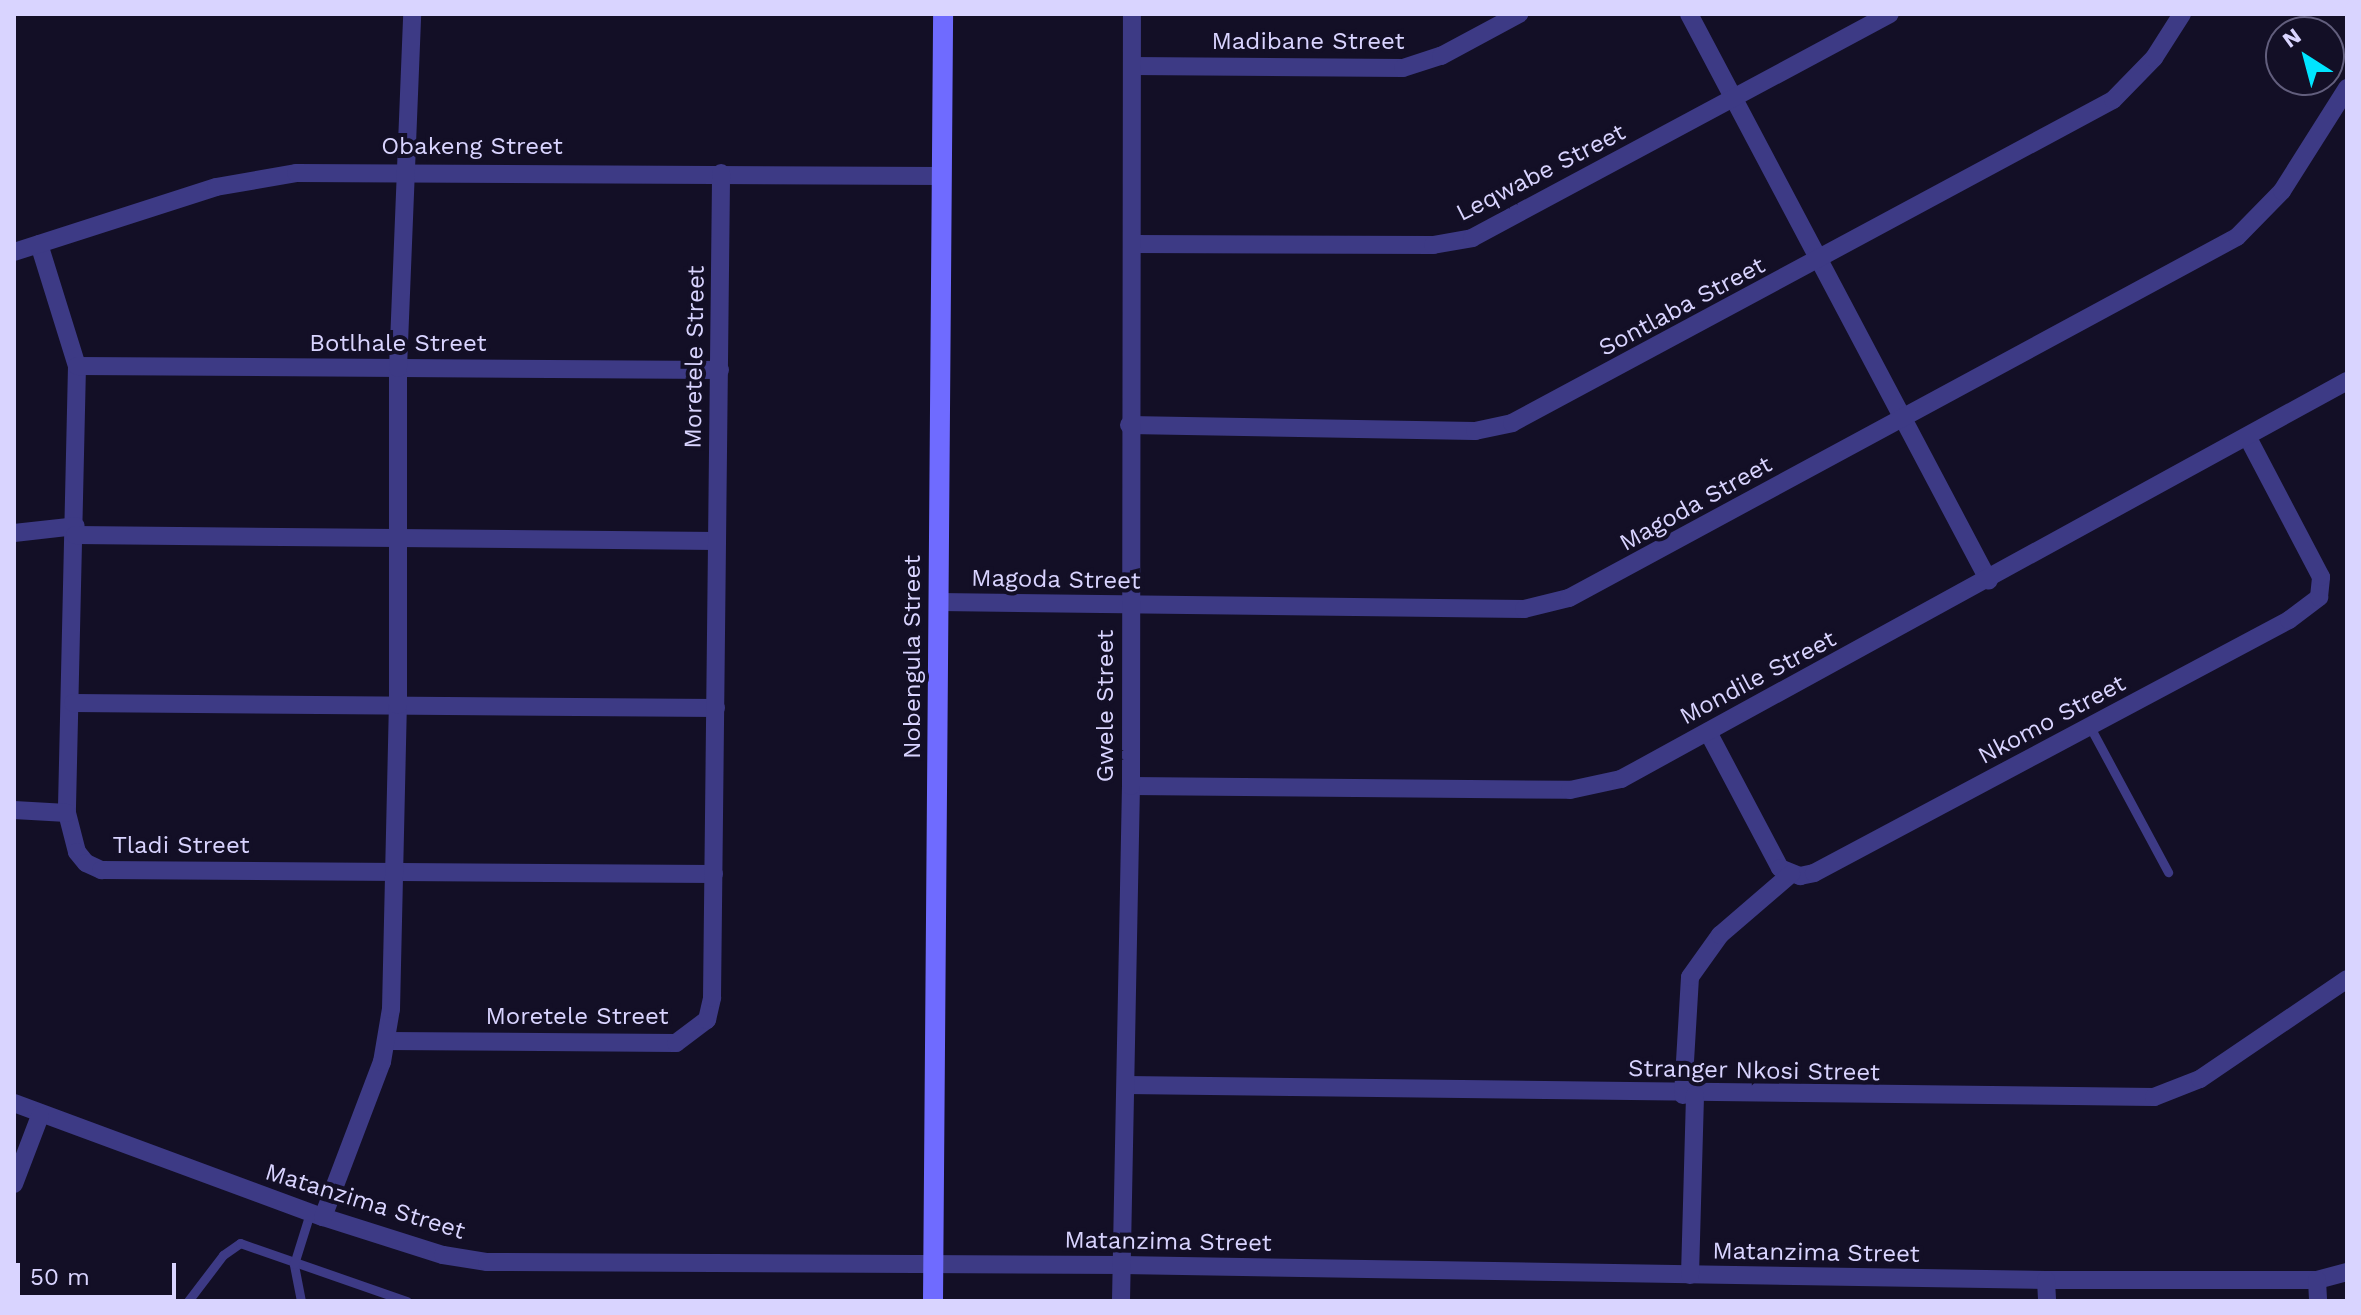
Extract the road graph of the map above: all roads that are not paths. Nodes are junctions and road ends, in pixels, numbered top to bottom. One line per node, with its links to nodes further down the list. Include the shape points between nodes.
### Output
1 (412, 14): 11 (street)
2 (943, 14): 13 (street, Nobengula Street)
3 (1132, 14): 8 (street, Gwele Street)
4 (1519, 14): 8 (street, Madibane Street, via 1441,56 1403,68)
5 (1689, 14): 10 (street)
6 (1890, 14): 10 (street, Leqwabe Street)
7 (2182, 14): 17 (street, Sontlaba Street, via 2154,58 2113,100)
8 (1132, 66): 15 (street, Gwele Street)
9 (2347, 88): 22 (street, Magoda Street, via 2282,191 2237,237)
10 (1734, 99): 15 (street, Leqwabe Street, via 1492,230 1452,244); 17 (street)
11 (404, 169): 12 (street, Obakeng Street); 14 (street, Obakeng Street, via 261,176); 19 (street)
12 (721, 173): 13 (street, Obakeng Street); 20 (street, Moretele Street)
13 (942, 176): 30 (street, Nobengula Street)
14 (39, 244): 16 (street, Obakeng Street); 18 (street, Tladi Street)
15 (1133, 244): 23 (street, Gwele Street)
16 (14, 252)
17 (1822, 260): 22 (street); 23 (street, Sontlaba Street, via 1527,417 1494,429)
18 (77, 366): 19 (street, Botlhale Street); 25 (street, Tladi Street)
19 (398, 368): 20 (street, Botlhale Street); 27 (street)
20 (720, 370): 28 (street, Moretele Street)
21 (2347, 381): 24 (street, Mondile Street)
22 (1905, 417): 29 (street); 31 (street, Magoda Street, via 1600,583 1546,606)
23 (1129, 425): 31 (street, Gwele Street)
24 (2248, 438): 29 (street, Mondile Street); 35 (street, Nkomo Street, via 2314,562 2322,585 2319,597 2289,620)
25 (76, 530): 26 (street); 27 (street); 32 (street, Tladi Street)
26 (14, 533)
27 (399, 538): 28 (street); 33 (street)
28 (717, 541): 34 (street, Moretele Street)
29 (1989, 581): 36 (street, Mondile Street)
30 (939, 602): 31 (street, Magoda Street); 53 (street, Nobengula Street)
31 (1130, 606): 37 (street, Gwele Street)
32 (73, 703): 33 (street); 39 (street, Tladi Street)
33 (398, 705): 34 (street); 40 (street)
34 (716, 708): 42 (street, Moretele Street)
35 (2090, 727): 41 (lane); 43 (street, Nkomo Street, via 1814,873)
36 (1708, 732): 37 (street, Mondile Street, via 1621,779 1570,790); 43 (street, via 1771,855)
37 (1131, 786): 46 (street, Gwele Street)
38 (14, 810): 39 (street)
39 (67, 813): 40 (street, Tladi Street, via 77,852 101,870)
40 (394, 870): 42 (street, Tladi Street); 45 (street)
41 (2168, 872)
42 (714, 874): 45 (street, Moretele Street, via 712,998 707,1020 695,1034 676,1043)
43 (1791, 874): 47 (street, via 1720,935 1690,977)
44 (2347, 979): 47 (street, Stranger Nkosi Street, via 2200,1079 2154,1097)
45 (387, 1041): 51 (street)
46 (1126, 1085): 47 (street, Stranger Nkosi Street); 54 (street, Gwele Street)
47 (1689, 1095): 56 (street)
48 (14, 1103): 49 (street, Matanzima Street)
49 (40, 1116): 50 (street); 51 (street, Matanzima Street)
50 (14, 1184)
51 (317, 1215): 52 (lane); 53 (street, Matanzima Street, via 443,1255 487,1262)
52 (294, 1264): 59 (lane, via 240,1243 223,1255); 60 (lane); 61 (lane)
53 (933, 1264): 54 (street, Matanzima Street); 62 (street, Nobengula Street)
54 (1122, 1265): 56 (street, Matanzima Street); 63 (street, Gwele Street)
55 (2347, 1272): 58 (street, Matanzima Street)
56 (1690, 1275): 57 (street, Matanzima Street)
57 (2046, 1280): 58 (street, Matanzima Street); 64 (street)
58 (2316, 1295)
59 (188, 1301)
60 (301, 1301)
61 (407, 1301)
62 (933, 1301)
63 (1121, 1301)
64 (2047, 1301)

